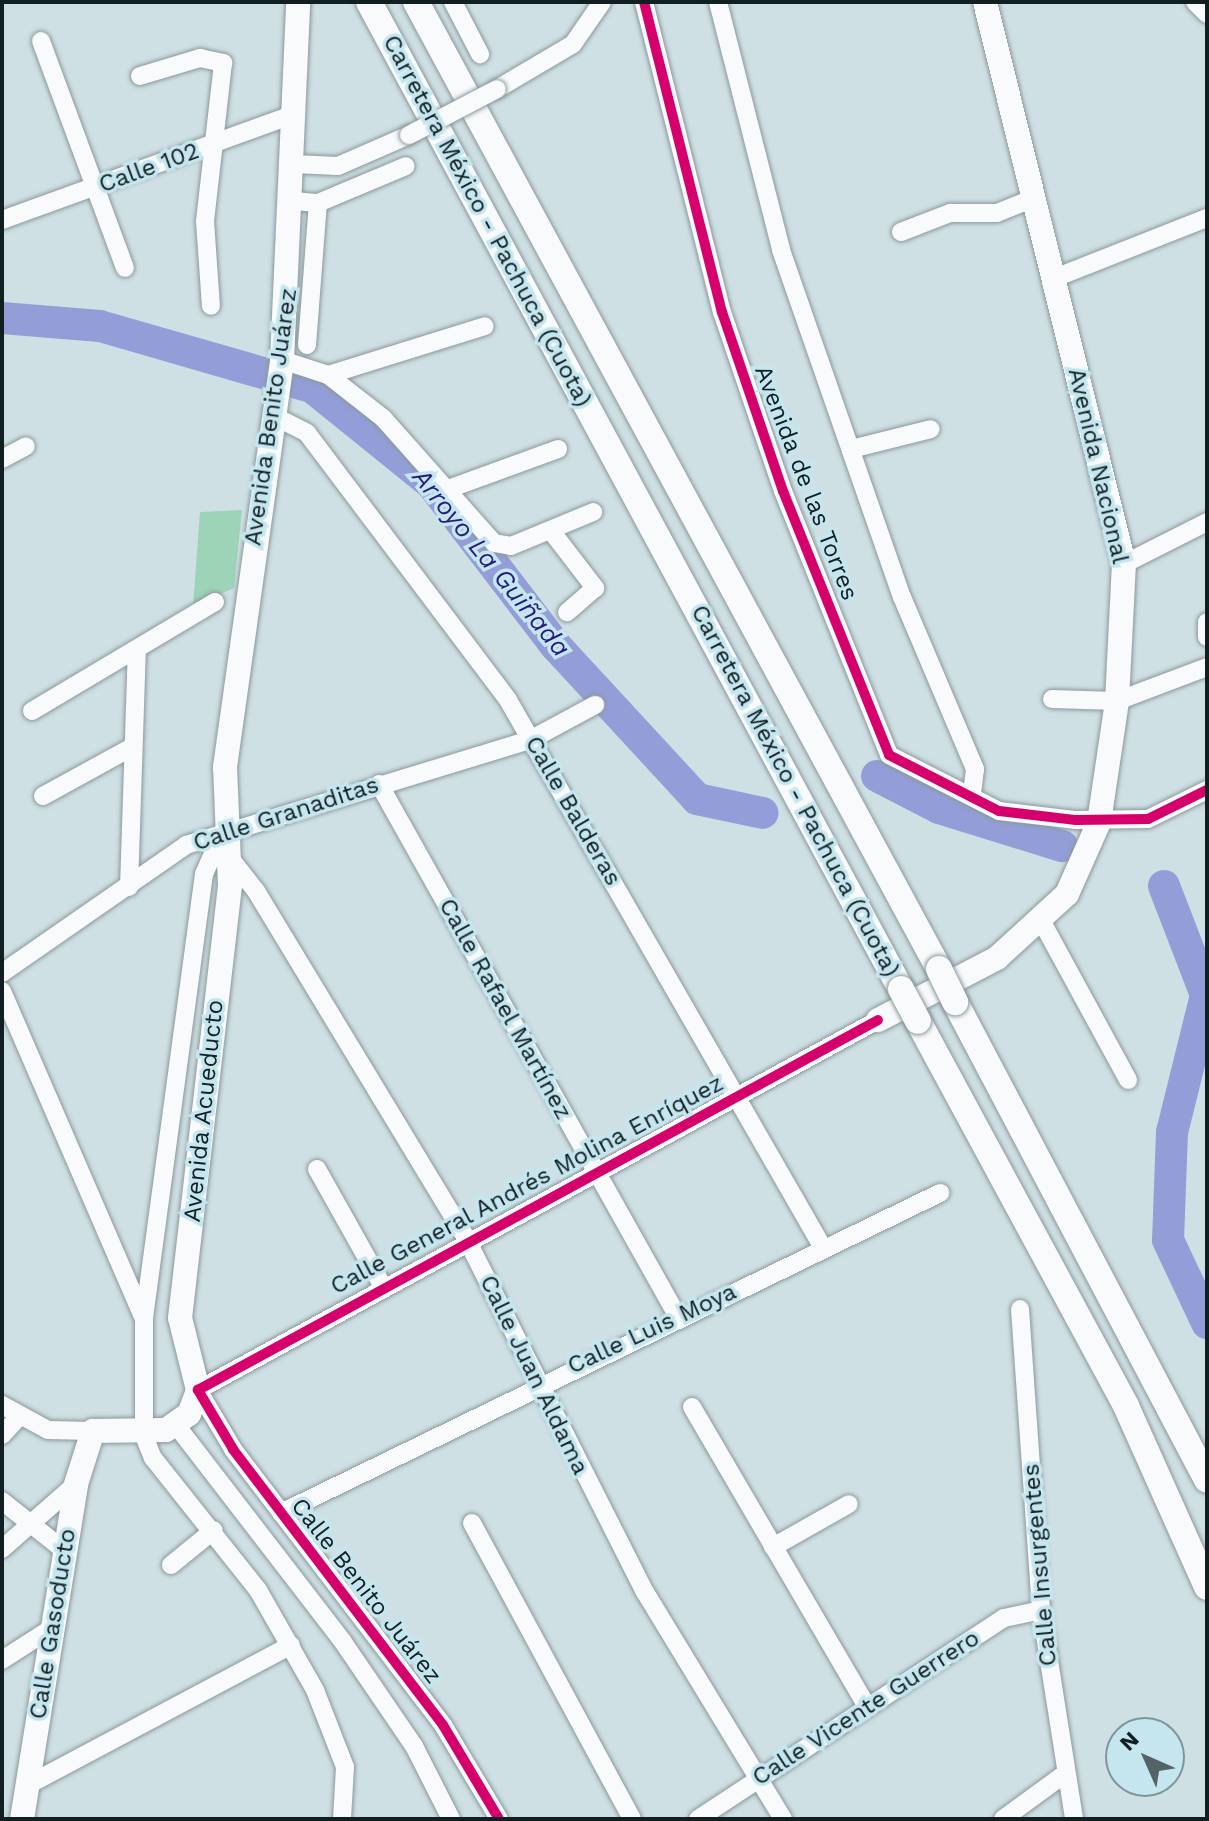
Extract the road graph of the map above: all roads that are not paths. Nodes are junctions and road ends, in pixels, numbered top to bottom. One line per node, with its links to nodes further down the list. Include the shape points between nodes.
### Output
1 (298, 2): 12 (main road, Avenida Benito Juárez)
2 (369, 2): 95 (highway, Carretera México - Pachuca (Cuota), bridge, via 1126,1406)
3 (416, 2): 83 (highway, Carretera México - Pachuca (Cuota), bridge, via 939,969)
4 (453, 2): 10 (street)
5 (602, 2): 14 (street, bridge, via 573,44 497,89 338,166)
6 (644, 2): 54 (street, Avenida de las Torres, via 722,312 882,741 900,764)
7 (718, 2): 33 (street, Avenida de las Torres, via 770,211)
8 (985, 2): 17 (main road, Avenida Nacional)
9 (41, 41): 16 (street)
10 (480, 54)
11 (140, 76): 13 (street, via 220,59)
12 (295, 114): 13 (street, Calle 102); 14 (main road, Avenida Benito Juárez)
13 (214, 144): 16 (street, Calle 102); 24 (street, via 205,221)
14 (293, 164): 18 (main road, Avenida Benito Juárez)
15 (406, 166): 18 (street)
16 (92, 189): 20 (street, Calle 102); 22 (street)
17 (1032, 199): 21 (street, via 997,213 950,213); 23 (main road, Avenida Nacional)
18 (306, 202): 26 (street); 27 (main road, Avenida Benito Juárez)
19 (1207, 218): 23 (street)
20 (2, 220)
21 (901, 232)
22 (125, 268)
23 (1052, 279): 39 (main road, Avenida Nacional)
24 (211, 306)
25 (485, 326): 28 (street)
26 (307, 345)
27 (282, 363): 28 (street); 29 (main road, Avenida Benito Juárez)
28 (328, 375): 35 (street, via 383,418)
29 (276, 408): 50 (street, Calle Balderas, via 298,424 342,476); 57 (main road, Avenida Benito Juárez, via 230,723)
30 (931, 429): 33 (street)
31 (26, 446): 34 (street)
32 (558, 449): 35 (street)
33 (851, 449): 54 (street, Avenida de las Torres, via 902,597 975,769)
34 (2, 459)
35 (451, 488): 38 (street, via 501,546)
36 (593, 512): 38 (street)
37 (1207, 522): 39 (street)
38 (552, 532): 41 (street, via 595,590)
39 (1124, 564): 47 (main road, Avenida Nacional)
40 (215, 602): 44 (street)
41 (567, 612)
42 (1207, 622): 43 (street)
43 (1207, 637)
44 (137, 652): 49 (street); 51 (street)
45 (1207, 667): 47 (street)
46 (1052, 699): 47 (street)
47 (1117, 701): 56 (main road, Avenida Nacional)
48 (595, 705): 50 (street, Calle Granaditas)
49 (32, 711)
50 (532, 739): 52 (street, Calle Granaditas); 64 (street, Calle Balderas)
51 (132, 747): 55 (street); 58 (street)
52 (379, 784): 57 (street, Calle Granaditas); 66 (street, Calle Rafael Martínez)
53 (1207, 790): 56 (street, Avenida de las Torres, via 1161,816)
54 (972, 795): 56 (street, Avenida de las Torres, via 999,811)
55 (43, 796)
56 (1099, 822): 59 (main road, Avenida Nacional, via 1083,870)
57 (225, 842): 58 (street, Calle Granaditas, via 176,851); 68 (street, Calle Juan Aldama); 73 (street, via 204,874); 75 (main road, Avenida Acueducto, via 230,886 180,1318)
58 (129, 887): 60 (street, Calle Granaditas)
59 (1042, 922): 62 (main road, Avenida Nacional, via 997,958); 63 (street)
60 (2, 973)
61 (2, 991): 73 (street)
62 (878, 1020): 64 (street, Calle General Andrés Molina Enríquez)
63 (1128, 1080)
64 (734, 1097): 66 (street, Calle General Andrés Molina Enríquez); 69 (street, Calle Balderas)
65 (317, 1169): 70 (street)
66 (595, 1171): 68 (street, Calle General Andrés Molina Enríquez); 72 (street, Calle Rafael Martínez)
67 (940, 1193): 69 (street, Calle Luis Moya)
68 (466, 1238): 70 (street, Calle General Andrés Molina Enríquez); 74 (street, Calle Juan Aldama)
69 (822, 1246): 72 (street, Calle Luis Moya)
70 (382, 1285): 75 (street, Calle General Andrés Molina Enríquez)
71 (1020, 1309): 96 (street, Calle Insurgentes)
72 (678, 1317): 74 (street, Calle Luis Moya)
73 (144, 1319): 82 (street)
74 (540, 1382): 87 (street, Calle Luis Moya); 102 (street, Calle Juan Aldama, via 645,1592)
75 (198, 1390): 79 (main road, Calle General Andrés Molina Enríquez, via 189,1414); 87 (street, Calle Benito Juárez)
76 (2, 1405): 78 (street)
77 (692, 1407): 91 (street)
78 (20, 1416): 80 (street, via 48,1430); 81 (street)
79 (176, 1425): 82 (main road); 106 (street, via 274,1562 335,1631 414,1746)
80 (93, 1431): 82 (main road); 84 (main road, Calle Gasoducto)
81 (2, 1435)
82 (144, 1436): 90 (street, via 153,1458)
83 (1207, 1480)
84 (76, 1484): 89 (street); 93 (main road, Calle Gasoducto)
85 (2, 1501): 89 (street)
86 (849, 1504): 91 (street)
87 (281, 1513): 107 (street, Calle Benito Juárez, via 443,1725)
88 (472, 1523): 108 (street)
89 (31, 1524): 92 (street); 93 (street)
90 (214, 1530): 94 (street); 98 (street)
91 (773, 1547): 100 (street)
92 (2, 1549)
93 (65, 1551): 97 (main road, Calle Gasoducto)
94 (171, 1565)
95 (1207, 1587)
96 (1041, 1610): 100 (street, Calle Vicente Guerrero, via 1004,1618); 101 (street, Calle Insurgentes)
97 (55, 1626): 99 (street); 103 (main road, Calle Gasoducto)
98 (291, 1645): 103 (street); 105 (street, via 345,1767)
99 (2, 1660)
100 (867, 1707): 102 (street, Calle Vicente Guerrero)
101 (1066, 1773): 111 (street); 112 (street, Calle Insurgentes)
102 (758, 1778): 109 (street, Calle Vicente Guerrero); 110 (street, Calle Juan Aldama)
103 (26, 1786): 104 (main road, Calle Gasoducto)
104 (22, 1819)
105 (342, 1819)
106 (451, 1819)
107 (499, 1819)
108 (632, 1819)
109 (698, 1819)
110 (783, 1819)
111 (1003, 1819)
112 (1074, 1819)

